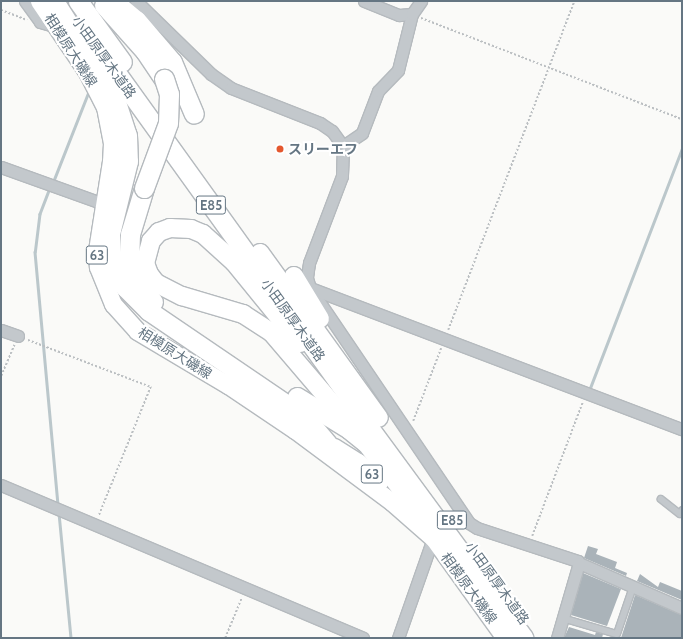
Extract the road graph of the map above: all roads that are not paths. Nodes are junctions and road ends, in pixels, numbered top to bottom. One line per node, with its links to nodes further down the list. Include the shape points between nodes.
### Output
1 (26, 1): 12 (street, via 40,22)
2 (39, 1): 12 (main road, 相模原大磯線 / 63)
3 (54, 1): 26 (highway, via 105,81 116,102 127,135 128,161 110,234 116,274 148,311 305,417)
4 (64, 1): 22 (highway, 小田原厚木道路 / E85)
5 (78, 1): 17 (highway, 小田原厚木道路 / E85)
6 (101, 1): 25 (highway, bridge, via 149,56 164,79 168,94 168,123 130,234 129,258 142,290 170,315 349,429)
7 (113, 1): 13 (highway, via 145,30 172,62)
8 (136, 1): 14 (street, via 211,74 231,88 320,123 332,131)
9 (364, 1): 11 (street, via 399,16)
10 (421, 1): 11 (street)
11 (412, 14): 14 (street, via 398,70 378,91 362,133)
12 (57, 27): 16 (main road, 相模原大磯線 / 63, via 87,72 105,107 112,144)
13 (194, 114)
14 (343, 146): 19 (street, via 342,176 309,263 307,278)
15 (1, 167): 16 (street)
16 (104, 204): 24 (main road, 相模原大磯線 / 63, via 98,232 98,267 113,304 126,320 153,343 228,385)
17 (260, 253): 22 (highway, 小田原厚木道路 / E85)
18 (294, 276): 22 (highway)
19 (310, 288): 23 (street); 32 (street, via 469,523 477,528 578,561)
20 (1, 330): 21 (street)
21 (18, 336)
22 (363, 405): 25 (highway, via 220,246 203,234 179,227 159,232 151,241 145,263 156,283 182,296 243,314 272,333); 39 (highway, 小田原厚木道路 / E85); 40 (highway, 小田原厚木道路 / E85)
23 (682, 429)
24 (295, 430): 26 (main road, 相模原大磯線 / 63); 29 (main road, 相模原大磯線 / 63)
25 (366, 443): 31 (highway, via 401,489)
26 (328, 444): 29 (main road, 63, via 335,454 374,484); 31 (main road, 相模原大磯線 / 63, via 358,462 397,495)
27 (1, 485): 36 (street)
28 (661, 499): 30 (lane, via 680,514)
29 (392, 502): 31 (main road, 相模原大磯線 / 63)
30 (682, 511)
31 (428, 531): 37 (street); 38 (main road, 相模原大磯線 / 63)
32 (579, 564): 33 (street); 35 (street)
33 (633, 588): 34 (street); 35 (lane, via 616,634)
34 (682, 608)
35 (562, 618): 41 (street)
36 (363, 638)
37 (398, 638)
38 (505, 638)
39 (524, 638)
40 (538, 638)
41 (557, 638)

